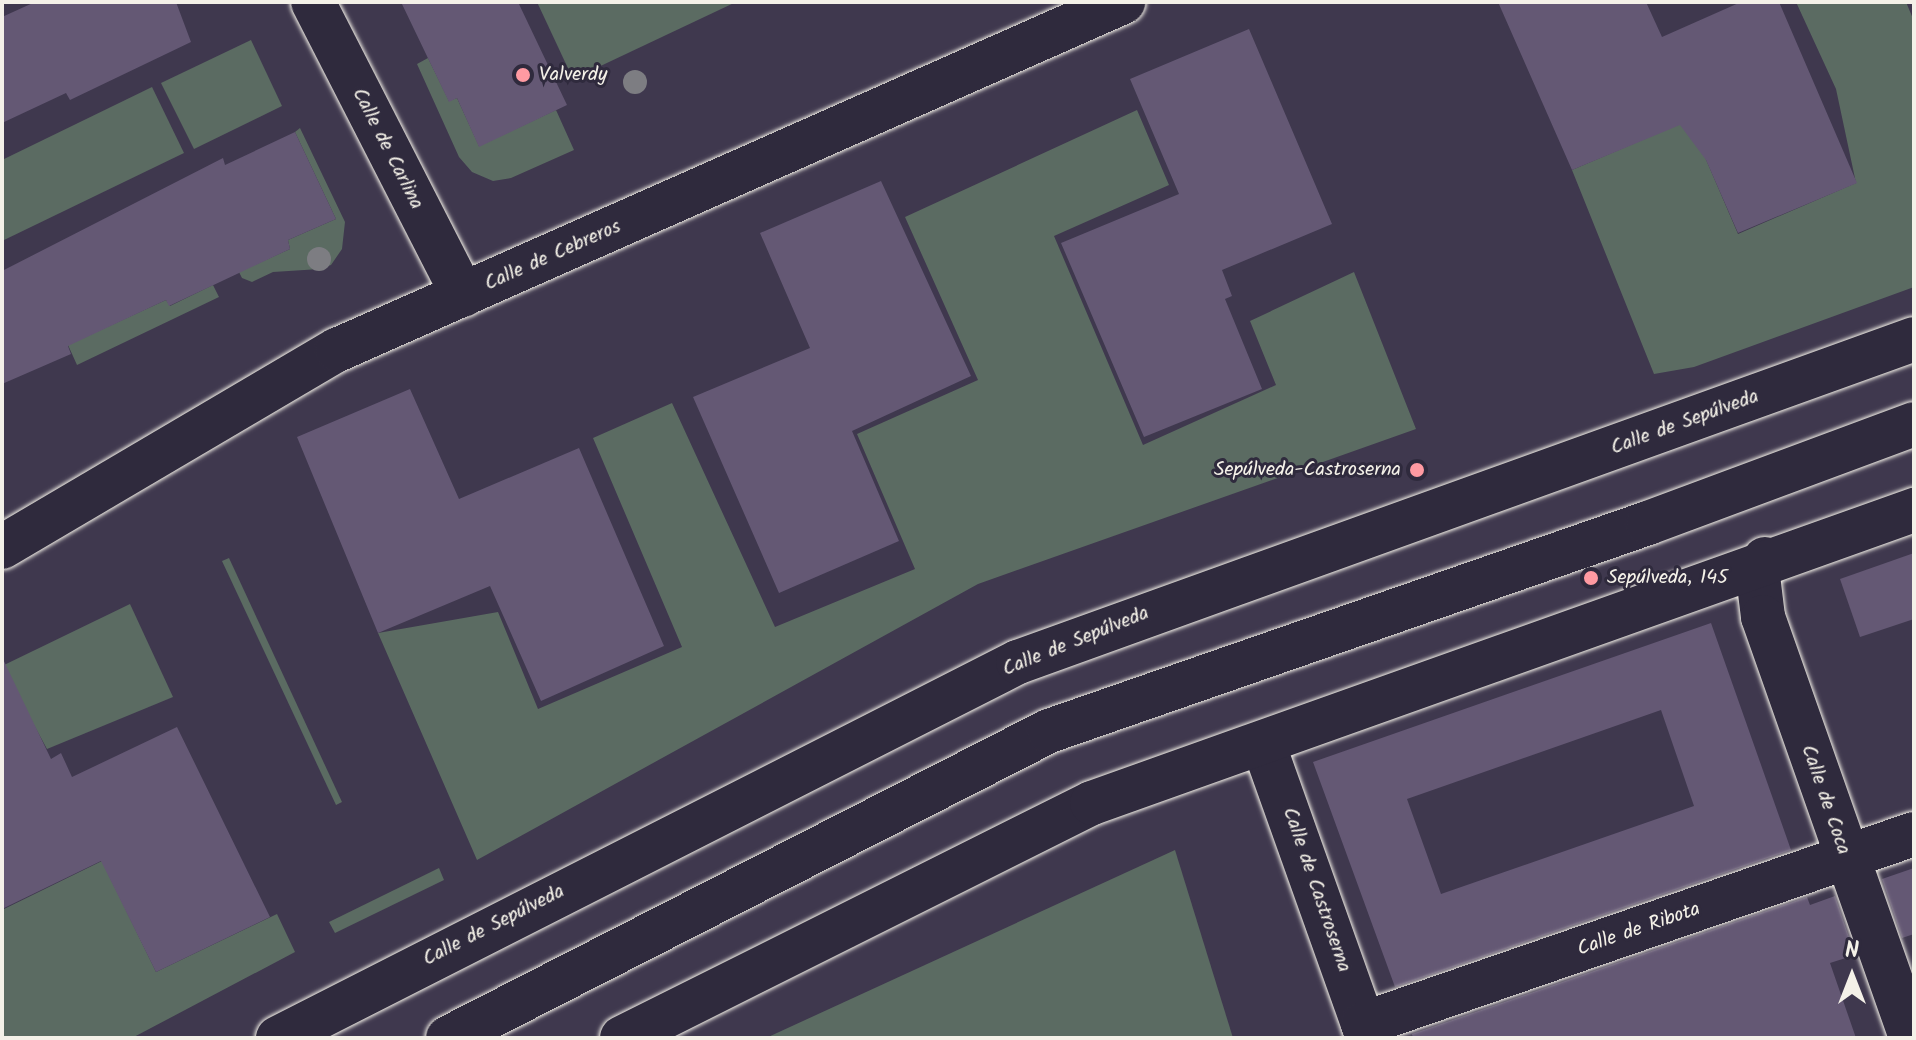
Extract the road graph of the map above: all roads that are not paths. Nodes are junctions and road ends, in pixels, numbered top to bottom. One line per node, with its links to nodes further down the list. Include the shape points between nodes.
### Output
1 (313, 2): 3 (street, Calle de Carlina)
2 (1123, 2): 3 (street, Calle de Cebreros)
3 (463, 295): 7 (street, Calle de Cebreros, via 337,350)
4 (1914, 339): 13 (street, Calle de Sepúlveda, via 1018,662)
5 (1914, 424): 14 (street, via 1648,523 1049,731)
6 (1914, 510): 8 (street)
7 (2, 547)
8 (1765, 559): 9 (street); 11 (street, Calle de Coca, via 1758,576 1763,617)
9 (1263, 743): 12 (street, Calle de Castroserna); 15 (street, via 1092,803)
10 (1914, 834): 11 (street, Calle de Ribota)
11 (1845, 858): 12 (street, Calle de Ribota); 16 (street, Calle de Coca)
12 (1365, 1031)
13 (278, 1038)
14 (448, 1038)
15 (622, 1038)
16 (1911, 1038)

